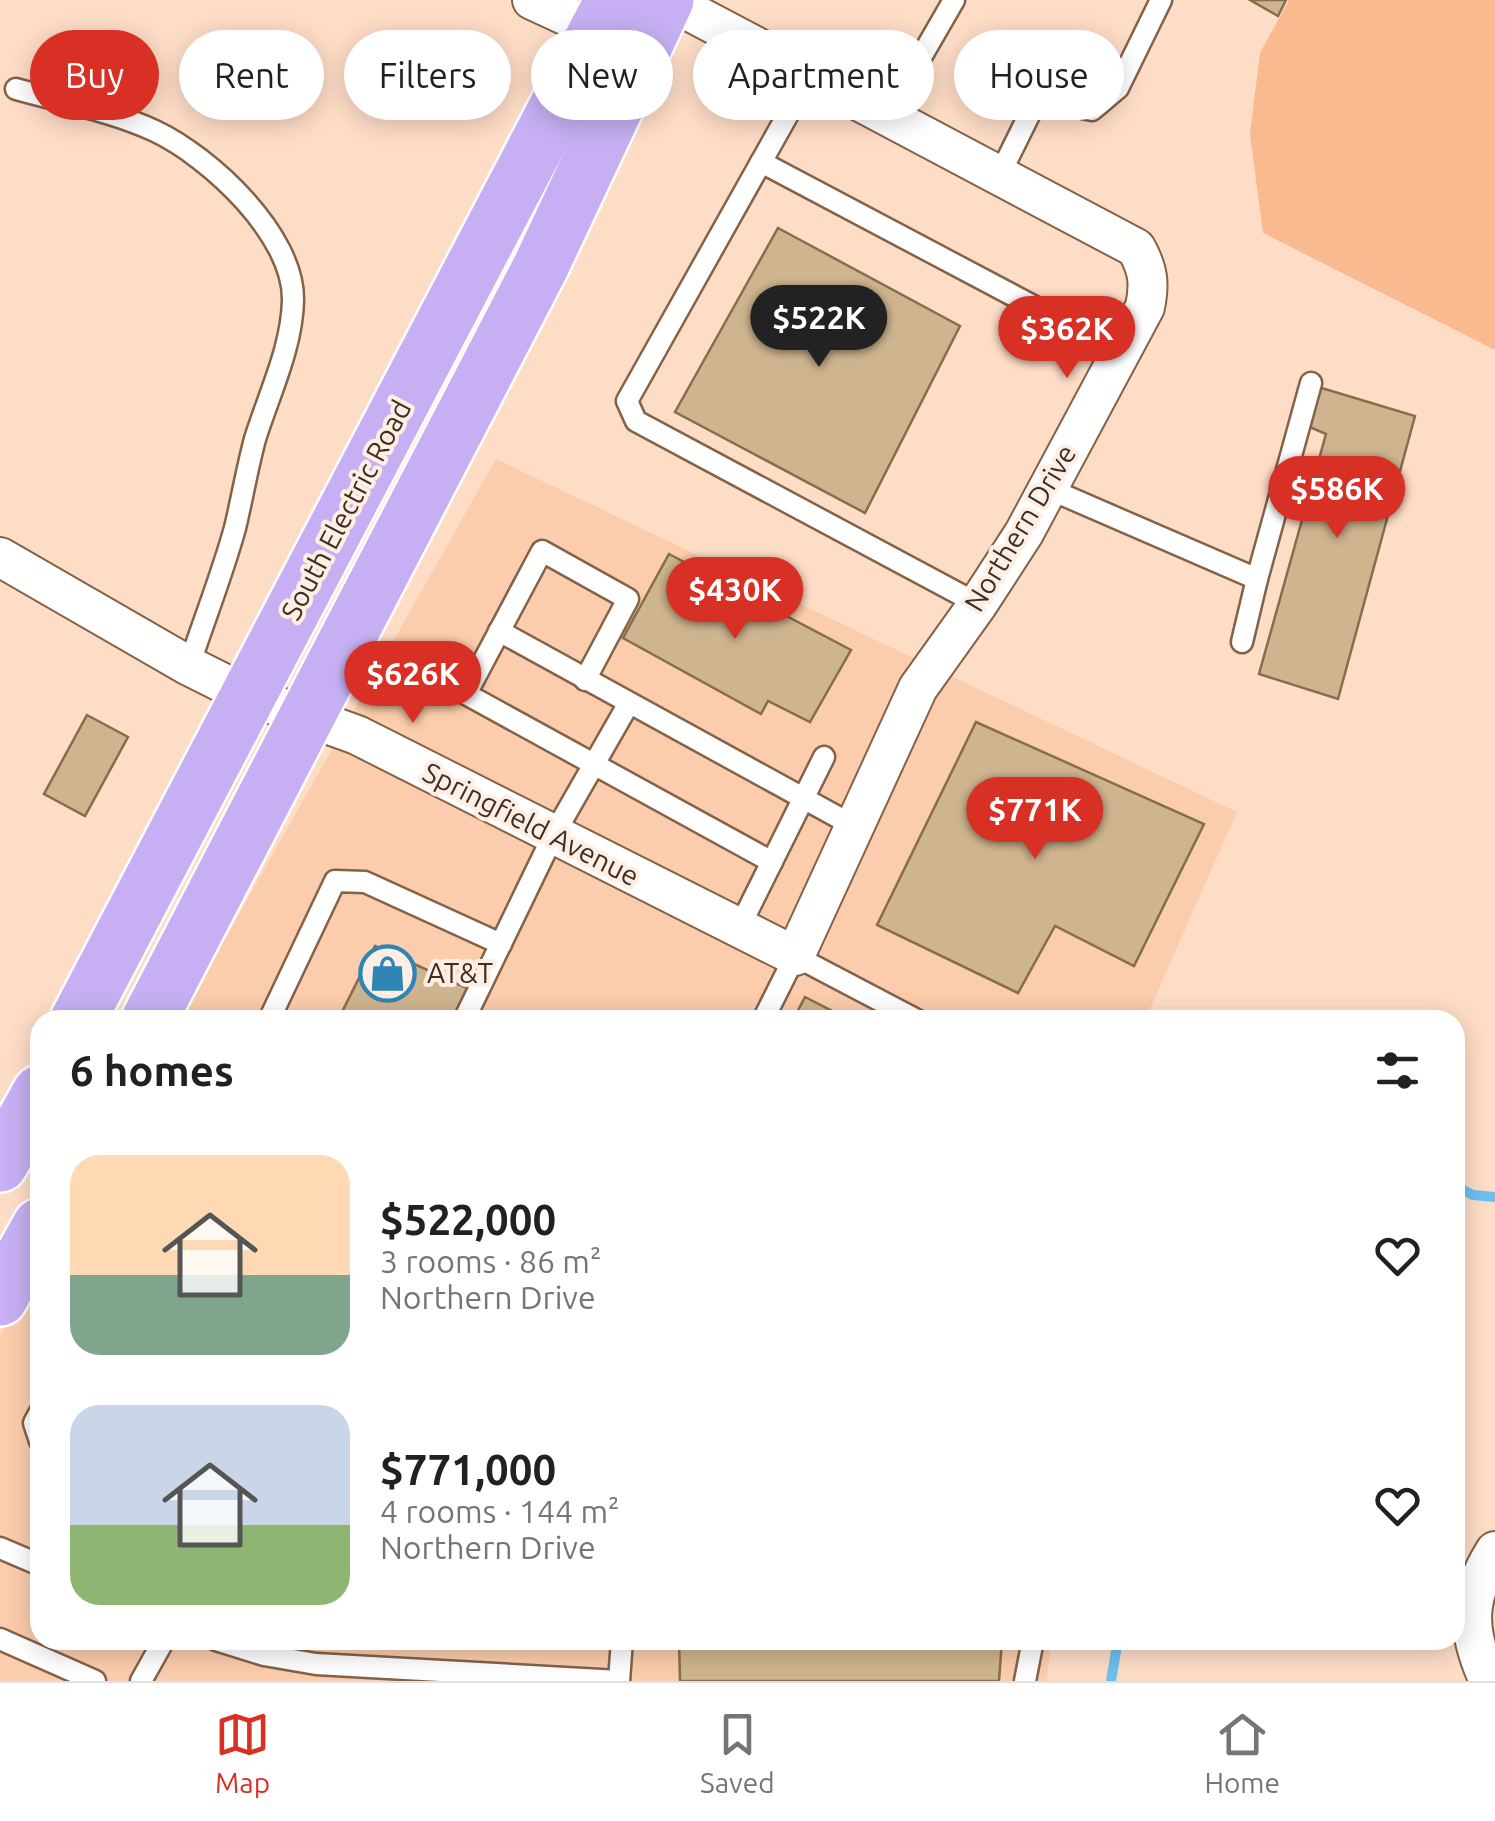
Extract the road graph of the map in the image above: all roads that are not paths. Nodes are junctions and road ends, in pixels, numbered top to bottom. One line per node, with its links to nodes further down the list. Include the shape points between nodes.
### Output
1 (532, 0): 5 (street)
2 (667, 0): 6 (street, Northern Drive); 25 (main road, via 541,266)
3 (954, 0): 7 (lane)
4 (1161, 0): 12 (lane, via 1118,88 1092,110 1037,99)
5 (605, 15): 23 (main road, South Electric Road)
6 (724, 30)
7 (934, 35)
8 (16, 89): 21 (lane, via 158,133 262,218 290,270 289,336)
9 (785, 120): 11 (lane)
10 (894, 120): 12 (street, Northern Drive)
11 (761, 162): 13 (lane); 18 (lane, via 626,401 636,421)
12 (999, 176): 13 (street, Northern Drive, via 1136,248 1150,286)
13 (1120, 352): 15 (street, Northern Drive)
14 (1311, 383): 17 (lane)
15 (1048, 488): 17 (lane); 18 (street, Northern Drive)
16 (0, 556): 21 (street, Springfield Avenue)
17 (1257, 579): 20 (lane)
18 (978, 604): 29 (street, Northern Drive, via 918,688)
19 (499, 631): 22 (lane); 22 (lane, via 542,551 628,599); 27 (lane, via 466,694)
20 (1242, 642)
21 (189, 666): 23 (street, Springfield Avenue)
22 (585, 680): 24 (lane)
23 (249, 696): 25 (street, Springfield Avenue); 35 (main road, South Electric Road)
24 (629, 702): 27 (lane); 28 (lane)
25 (308, 718): 30 (street, Springfield Avenue, via 356,735); 36 (main road)
26 (824, 756): 28 (lane)
27 (593, 764): 30 (lane); 31 (lane)
28 (803, 799): 29 (lane); 31 (lane)
29 (854, 826): 34 (street, Northern Drive)
30 (553, 836): 32 (street, Springfield Avenue); 33 (lane)
31 (772, 862): 32 (lane)
32 (739, 928): 34 (street, Springfield Avenue)
33 (501, 944): 37 (lane, via 366,882 336,881); 38 (lane)
34 (795, 956): 39 (lane); 40 (lane)
35 (83, 1010)
36 (154, 1010)
37 (274, 1010)
38 (469, 1010)
39 (767, 1010)
40 (899, 1010)
41 (30, 1110): 42 (main road)
42 (0, 1164)
43 (30, 1244): 44 (main road)
44 (0, 1298)
45 (0, 1548): 47 (lane)
46 (1495, 1551): 58 (street, via 1475,1597 1470,1632)
47 (30, 1561)
48 (0, 1639): 54 (lane)
49 (159, 1650): 55 (lane)
50 (246, 1650): 53 (lane)
51 (621, 1650): 56 (lane)
52 (1031, 1650): 57 (lane)
53 (331, 1673): 56 (lane)
54 (95, 1681)
55 (142, 1681)
56 (619, 1681)
57 (1025, 1681)
58 (1489, 1681)

